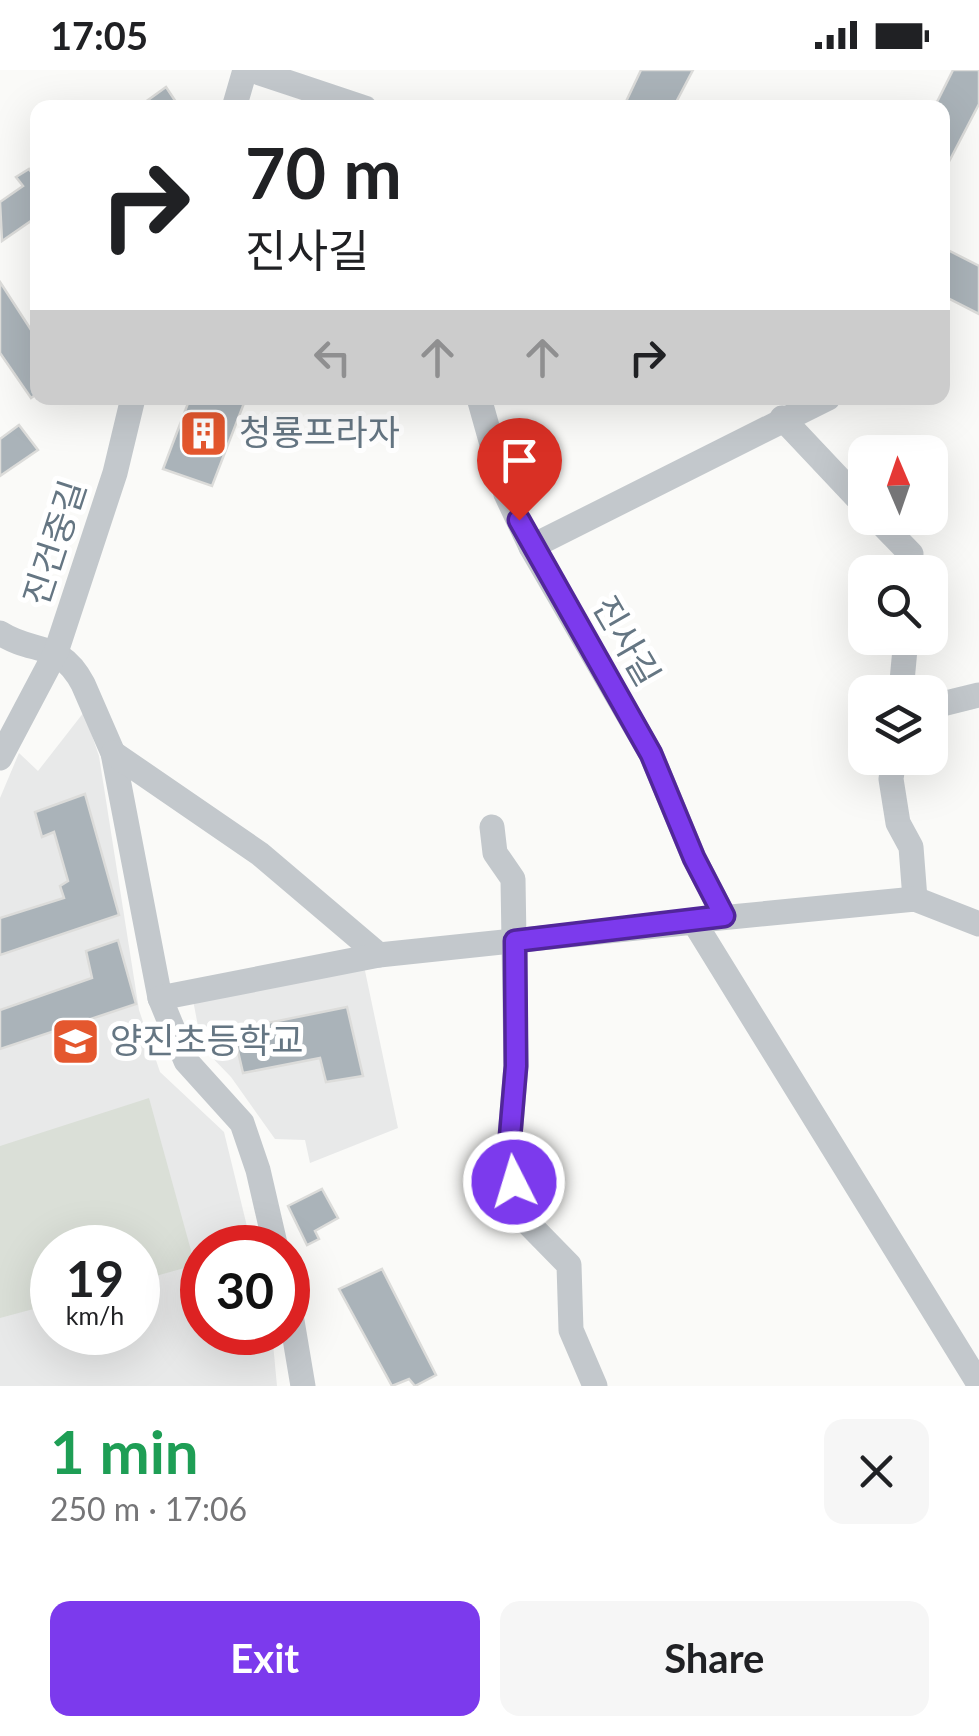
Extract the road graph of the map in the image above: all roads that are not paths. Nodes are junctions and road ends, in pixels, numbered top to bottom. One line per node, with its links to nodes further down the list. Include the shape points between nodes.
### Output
1 (248, 70): 2 (street); 3 (street)
2 (237, 100)
3 (340, 100)
4 (132, 405): 13 (street, 진건중길)
5 (481, 405): 10 (street, 진사길, via 506,494)
6 (812, 405): 7 (street)
7 (782, 418): 8 (street); 10 (street)
8 (848, 488)
9 (892, 535): 11 (street)
10 (531, 548): 21 (street, 진사길, via 651,754)
11 (910, 555)
12 (0, 632): 13 (street)
13 (56, 652): 16 (street, via 77,674); 17 (street, 진건중길)
14 (979, 695): 15 (street)
15 (948, 703)
16 (113, 754): 25 (street, via 260,854); 26 (street)
17 (0, 758)
18 (892, 775): 20 (street)
19 (492, 828): 24 (street, via 495,853 513,878)
20 (916, 899): 21 (street); 23 (street)
21 (724, 916): 22 (street)
22 (694, 922): 24 (street); 29 (street)
23 (979, 924)
24 (515, 941): 25 (street); 31 (street, via 509,1148 520,1215 569,1265 571,1330)
25 (379, 956): 26 (street)
26 (160, 998): 27 (street, via 186,1061 242,1123)
27 (271, 1225)
28 (298, 1355): 30 (street)
29 (979, 1384)
30 (303, 1386)
31 (595, 1386)

